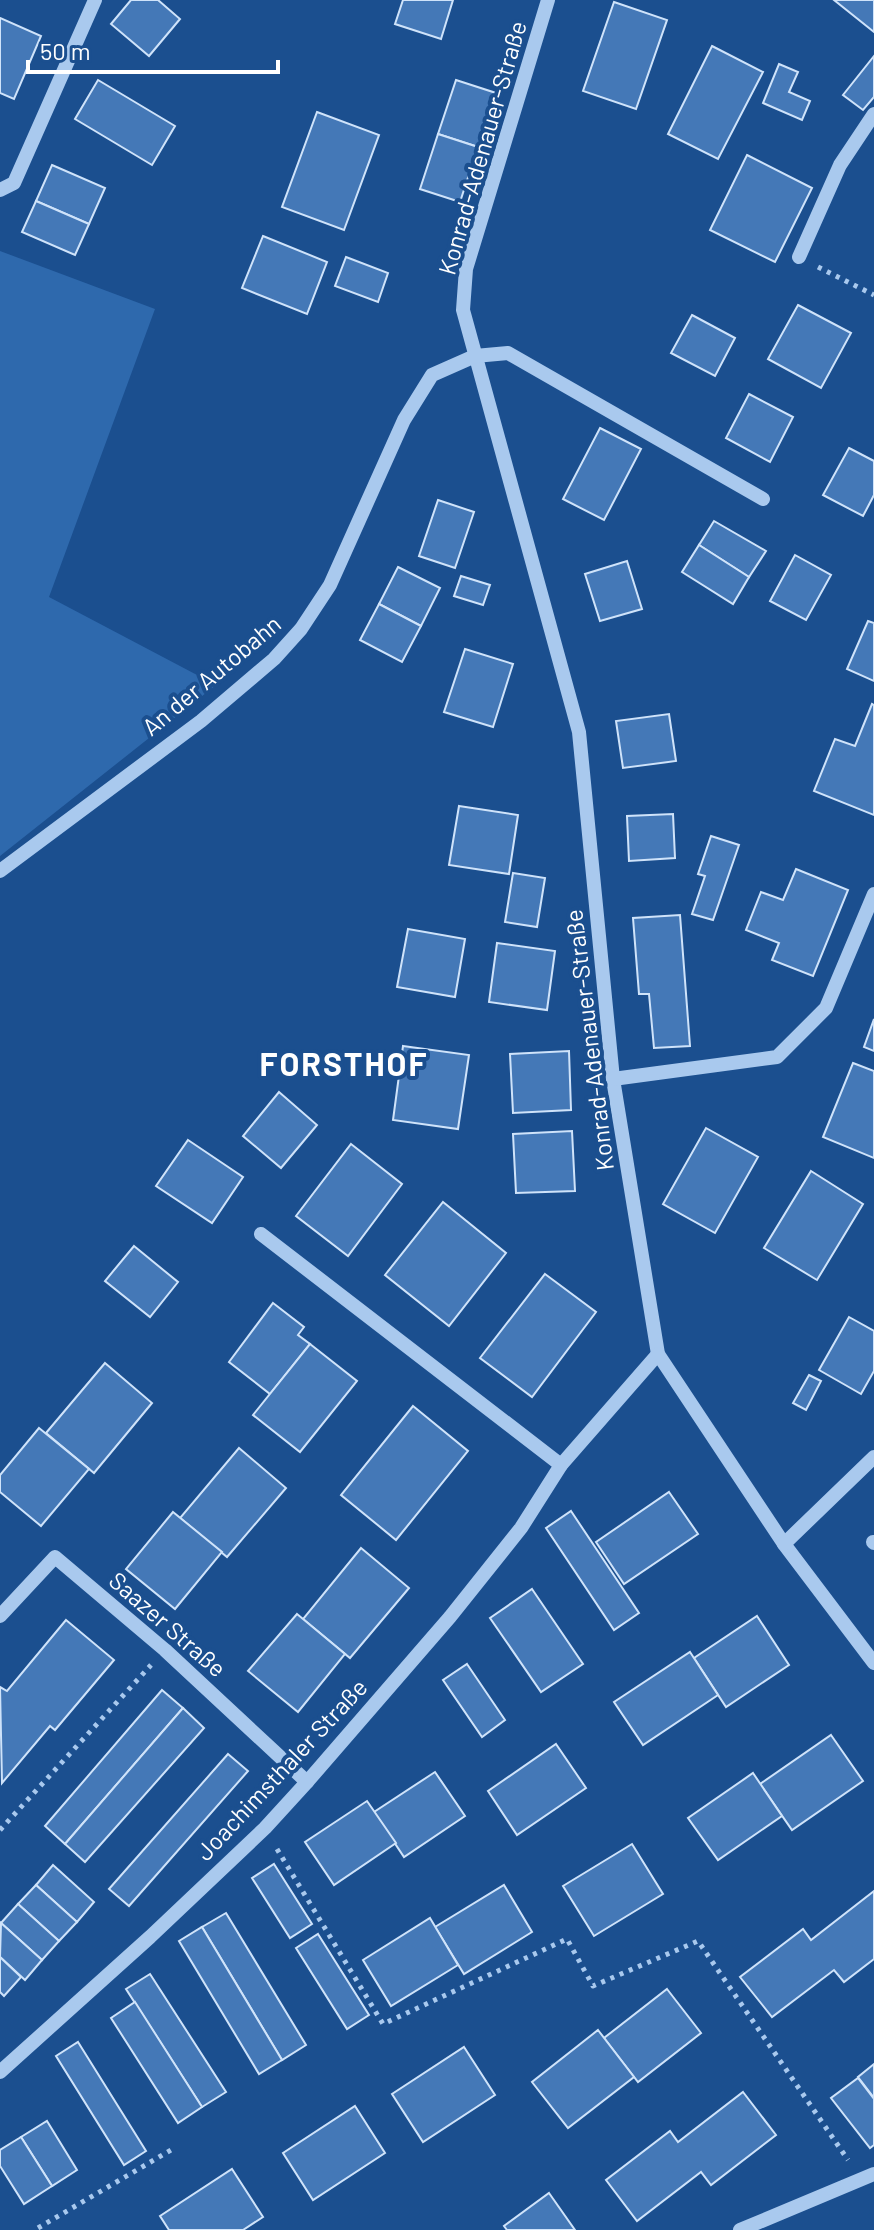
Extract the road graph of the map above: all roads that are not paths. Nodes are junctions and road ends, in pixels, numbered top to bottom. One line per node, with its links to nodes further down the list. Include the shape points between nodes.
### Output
1 (95, 0): 4 (street, via 14,183)
2 (548, 0): 6 (street, Konrad-Adenauer-Straße, via 466,269 463,310)
3 (874, 114): 5 (street, via 840,165)
4 (0, 190)
5 (799, 257)
6 (475, 356): 7 (street, via 508,353); 8 (street, An der Autobahn, via 432,375 404,420 330,585 292,639 201,721); 10 (street, Konrad-Adenauer-Straße, via 579,732)
7 (763, 499)
8 (0, 871)
9 (874, 894): 10 (street, via 826,1008 777,1057)
10 (613, 1079): 12 (street, Konrad-Adenauer-Straße)
11 (261, 1234): 14 (street)
12 (658, 1354): 14 (street, Joachimsthaler Straße); 15 (street, Konrad-Adenauer-Straße)
13 (874, 1457): 15 (street)
14 (561, 1465): 18 (street, Joachimsthaler Straße, via 521,1528 450,1617)
15 (784, 1544): 17 (street, Konrad-Adenauer-Straße)
16 (0, 1616): 18 (street, Saazer Straße, via 55,1557)
17 (874, 1663)
18 (307, 1782): 19 (street, Joachimsthaler Straße, via 265,1828)
19 (0, 2072)
20 (867, 2176): 21 (street)
21 (740, 2230)

